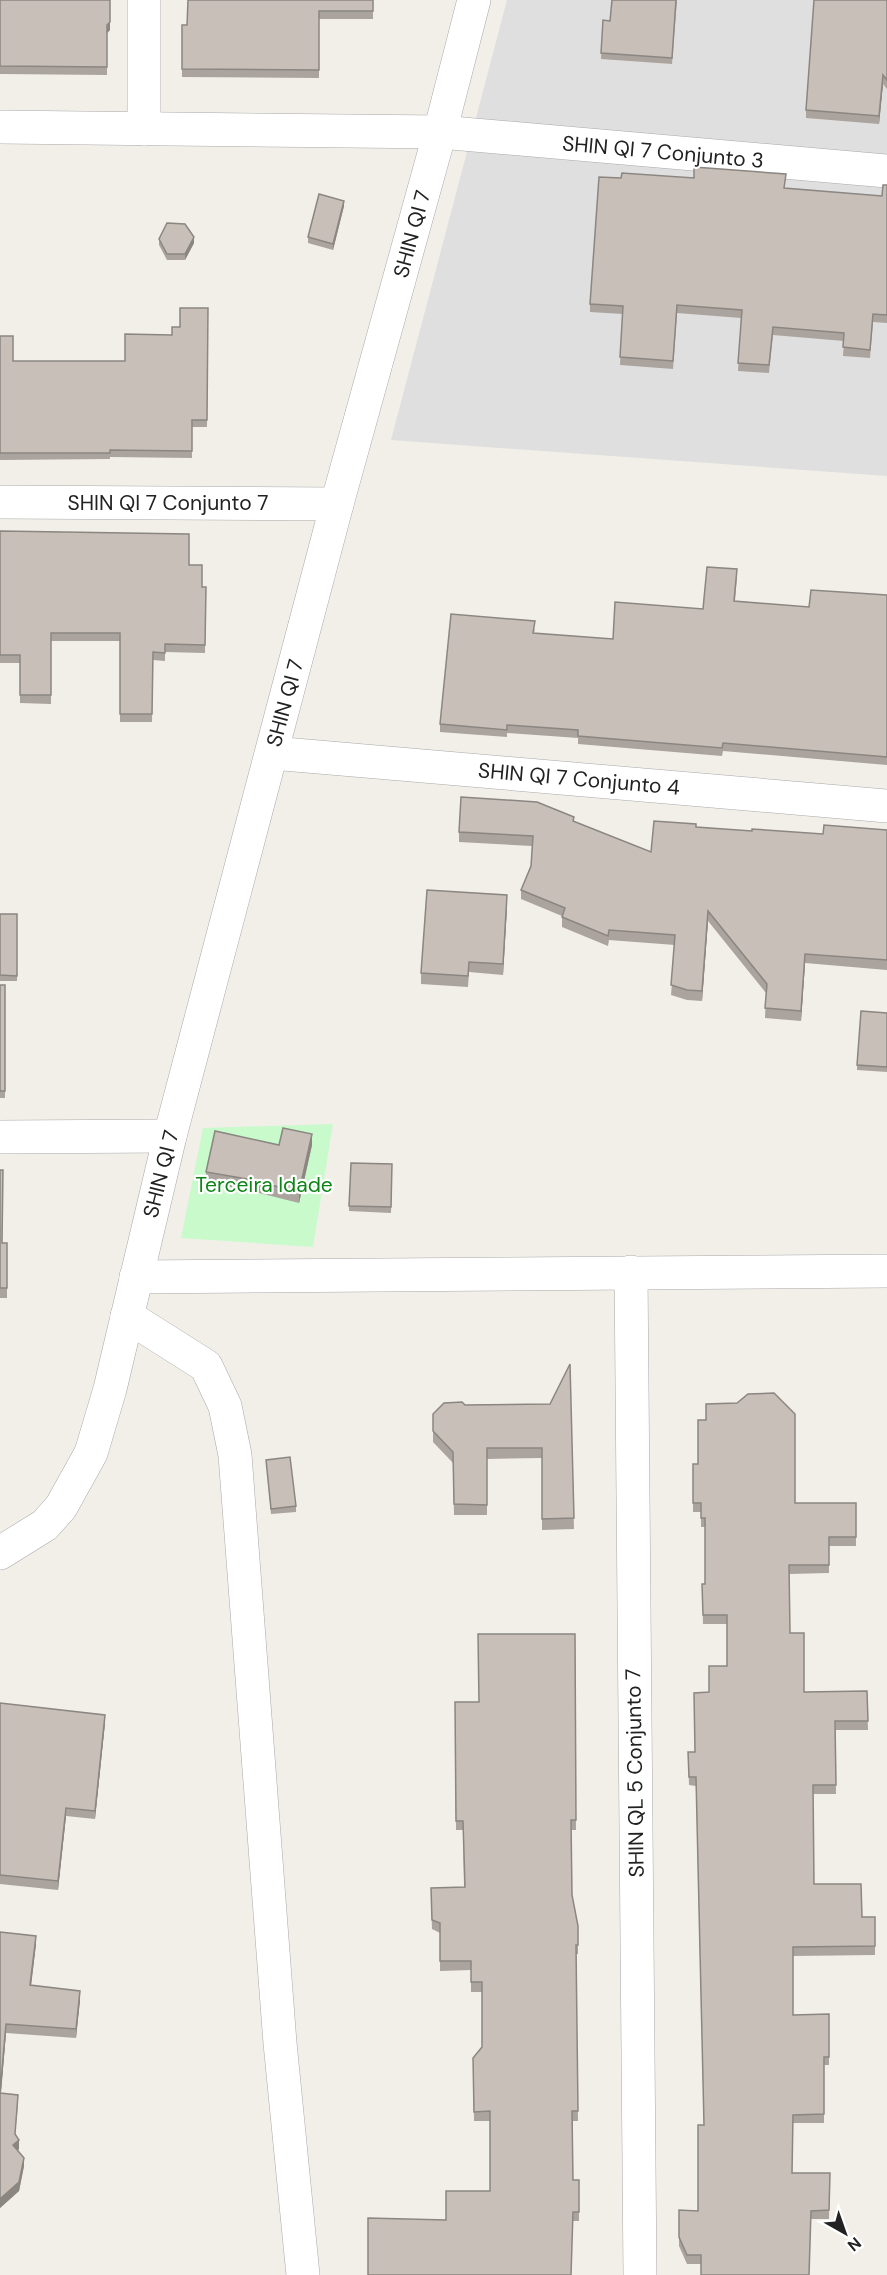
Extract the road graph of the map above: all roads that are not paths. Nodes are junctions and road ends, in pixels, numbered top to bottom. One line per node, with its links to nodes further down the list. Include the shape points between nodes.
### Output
1 (144, 0): 4 (street)
2 (474, 0): 5 (street, SHIN QI 7)
3 (0, 127): 4 (street)
4 (144, 129): 5 (street)
5 (440, 132): 6 (street, SHIN QI 7 Conjunto 3); 8 (street, SHIN QI 7)
6 (887, 171)
7 (0, 502): 8 (street, SHIN QI 7 Conjunto 7)
8 (337, 504): 9 (street, SHIN QI 7)
9 (272, 753): 10 (street, SHIN QI 7 Conjunto 4); 11 (street, SHIN QI 7)
10 (887, 806)
11 (170, 1136): 12 (street); 15 (street, SHIN QI 7)
12 (0, 1137)
13 (887, 1270): 14 (street)
14 (630, 1272): 15 (street); 19 (street, SHIN QL 5 Conjunto 7)
15 (136, 1276): 16 (street, SHIN QI 7)
16 (127, 1316): 17 (street, SHIN QI 7, via 91,1453 76,1482 45,1525); 18 (street, via 206,1366 225,1406 235,1455 280,2043)
17 (0, 1553)
18 (303, 2275)
19 (640, 2275)

